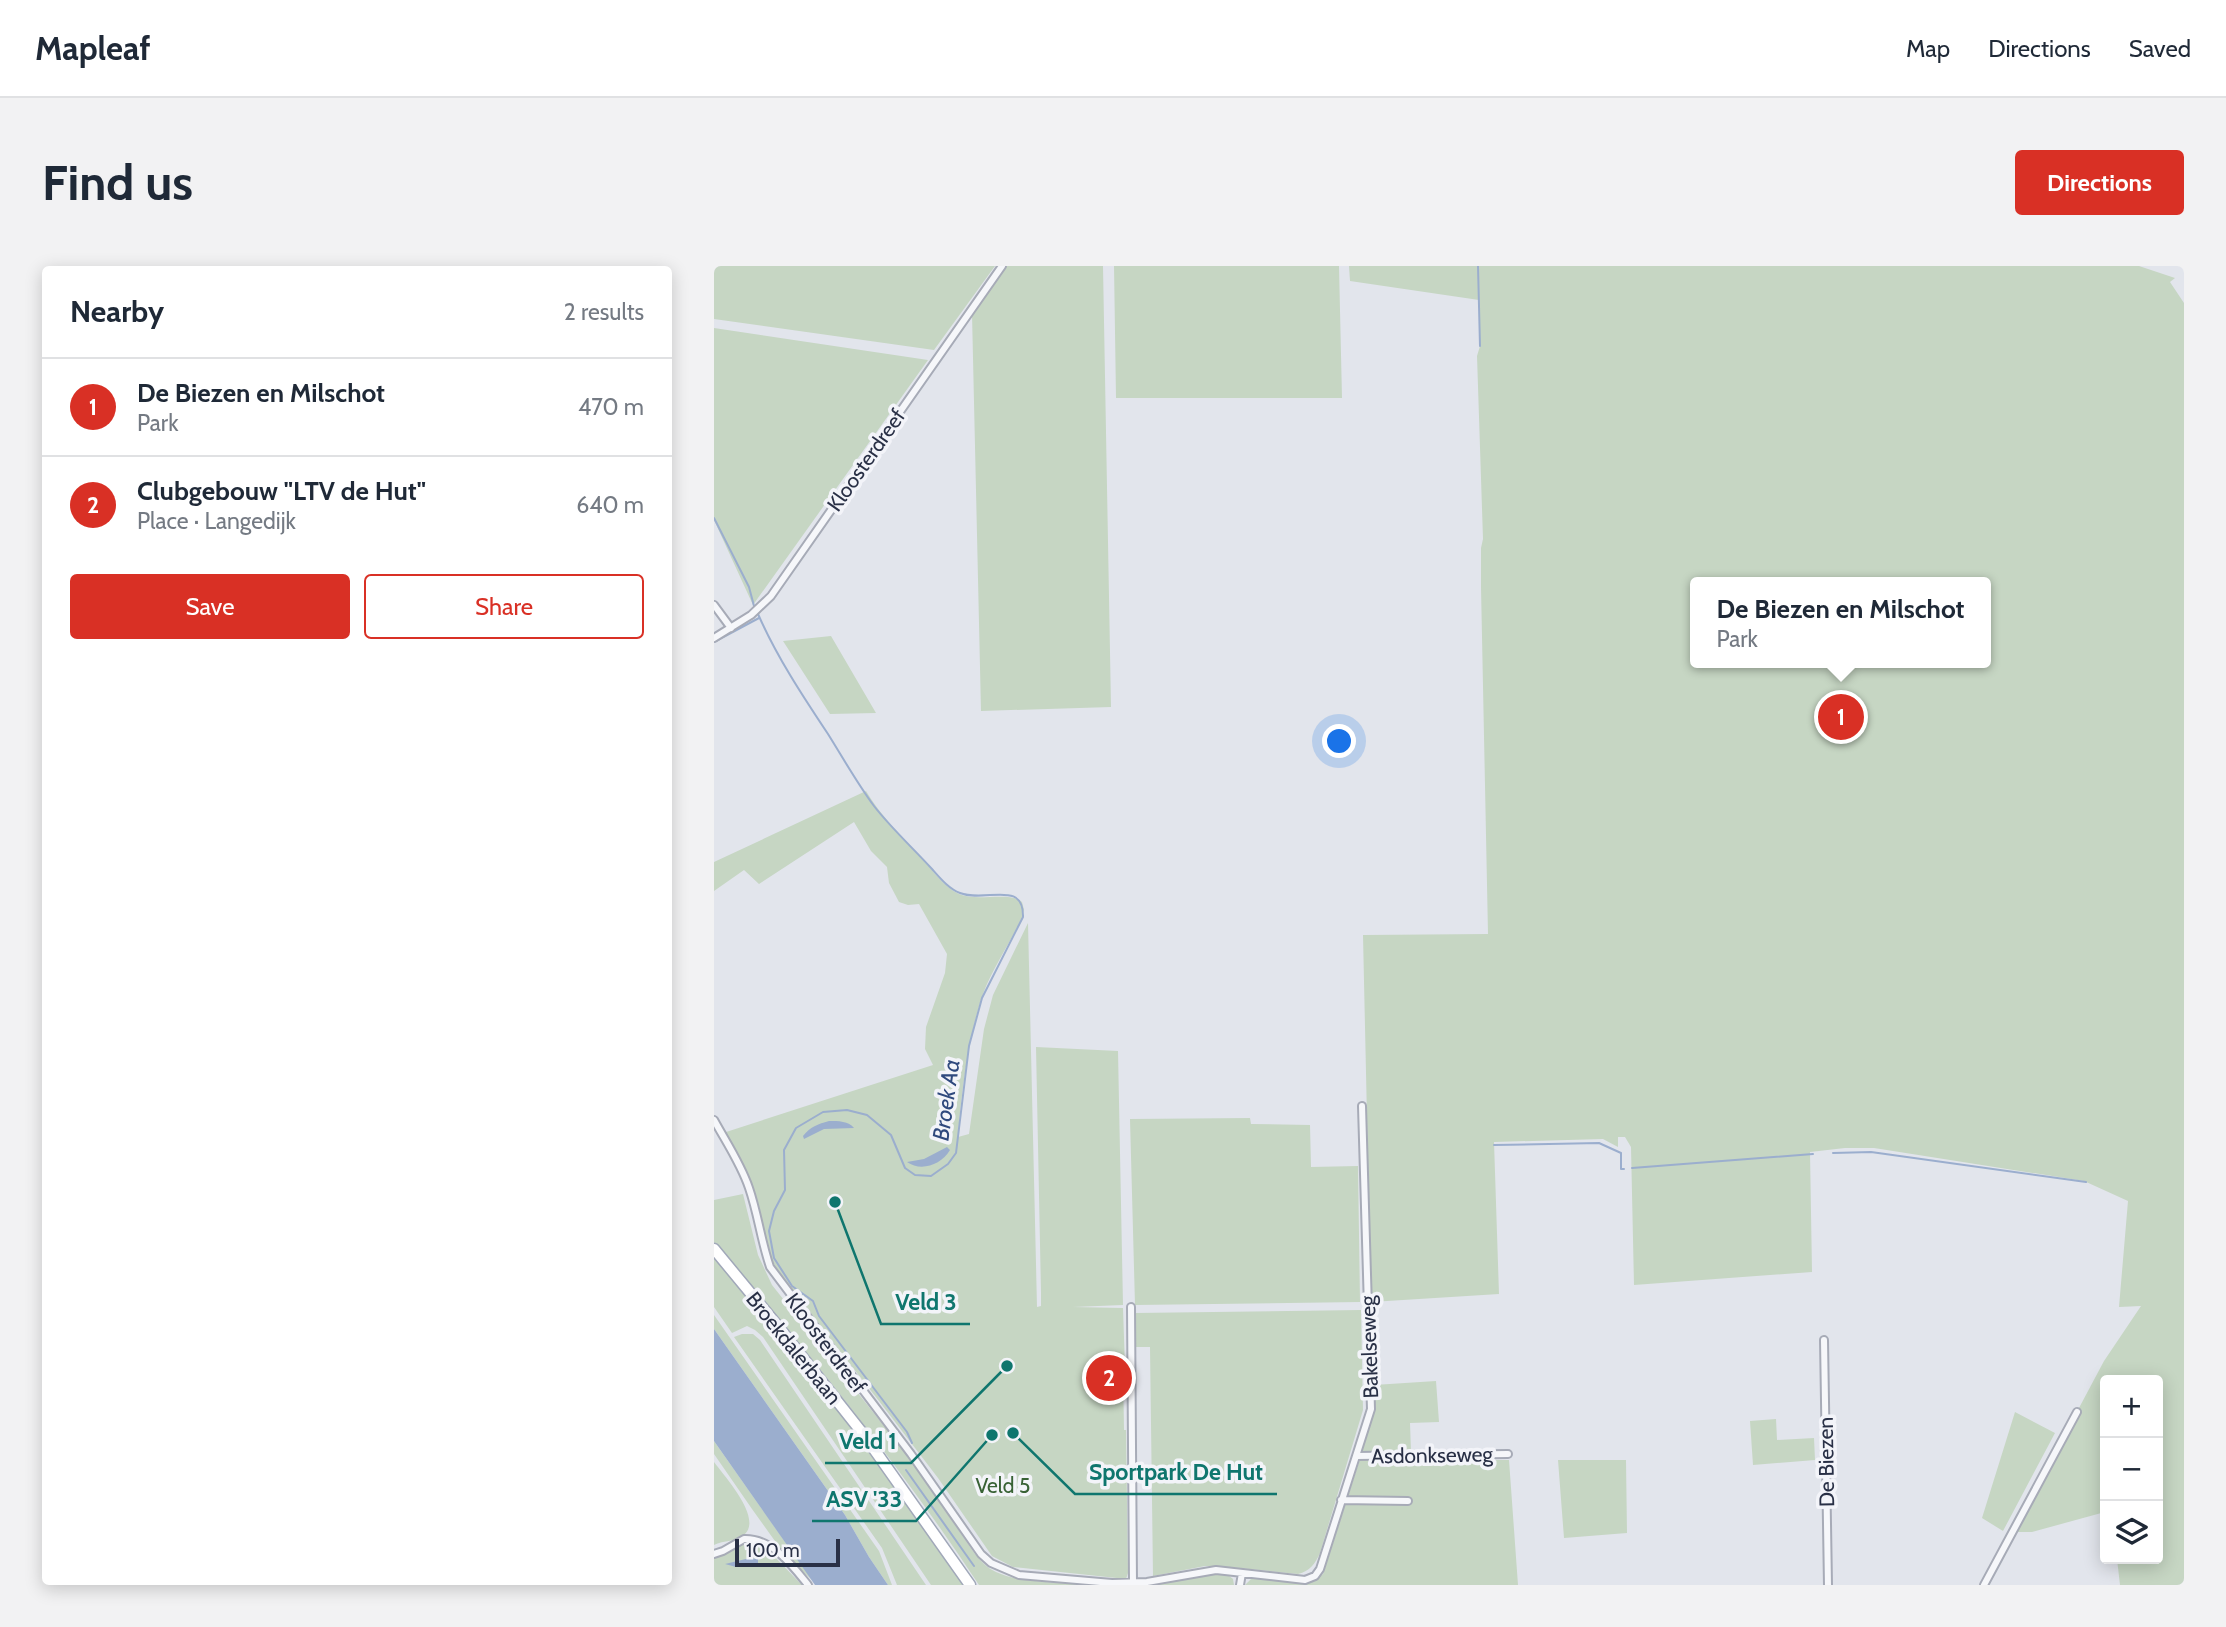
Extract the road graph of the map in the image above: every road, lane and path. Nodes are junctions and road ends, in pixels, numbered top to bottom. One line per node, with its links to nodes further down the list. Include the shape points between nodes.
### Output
1 (1002, 266): 3 (street, Kloosterdreef, via 771,596)
2 (714, 605): 3 (street)
3 (731, 628): 4 (street, Kloosterdreef)
4 (714, 638)
5 (1362, 1106): 12 (street, Bakelseweg, via 1371,1409)
6 (714, 1120): 17 (street, Kloosterdreef, via 744,1173 770,1267 981,1554 990,1563 1019,1575)
7 (714, 1249): 19 (main road, Broekdalerbaan, via 863,1435)
8 (1130, 1307): 17 (street)
9 (1824, 1340): 21 (street, De Biezen)
10 (2077, 1412): 22 (street)
11 (1508, 1454): 12 (street, Asdonkseweg)
12 (1356, 1457): 13 (street, Bakelseweg)
13 (1341, 1500): 14 (street); 16 (street, Bakelseweg, via 1315,1576 1305,1580)
14 (1408, 1501)
15 (714, 1554): 18 (street, via 744,1539 764,1543)
16 (1242, 1573): 17 (street, Kloosterdreef, via 1209,1570); 20 (street)
17 (1133, 1583)
18 (808, 1585)
19 (970, 1585)
20 (1240, 1585)
21 (1828, 1585)
22 (1984, 1585)

